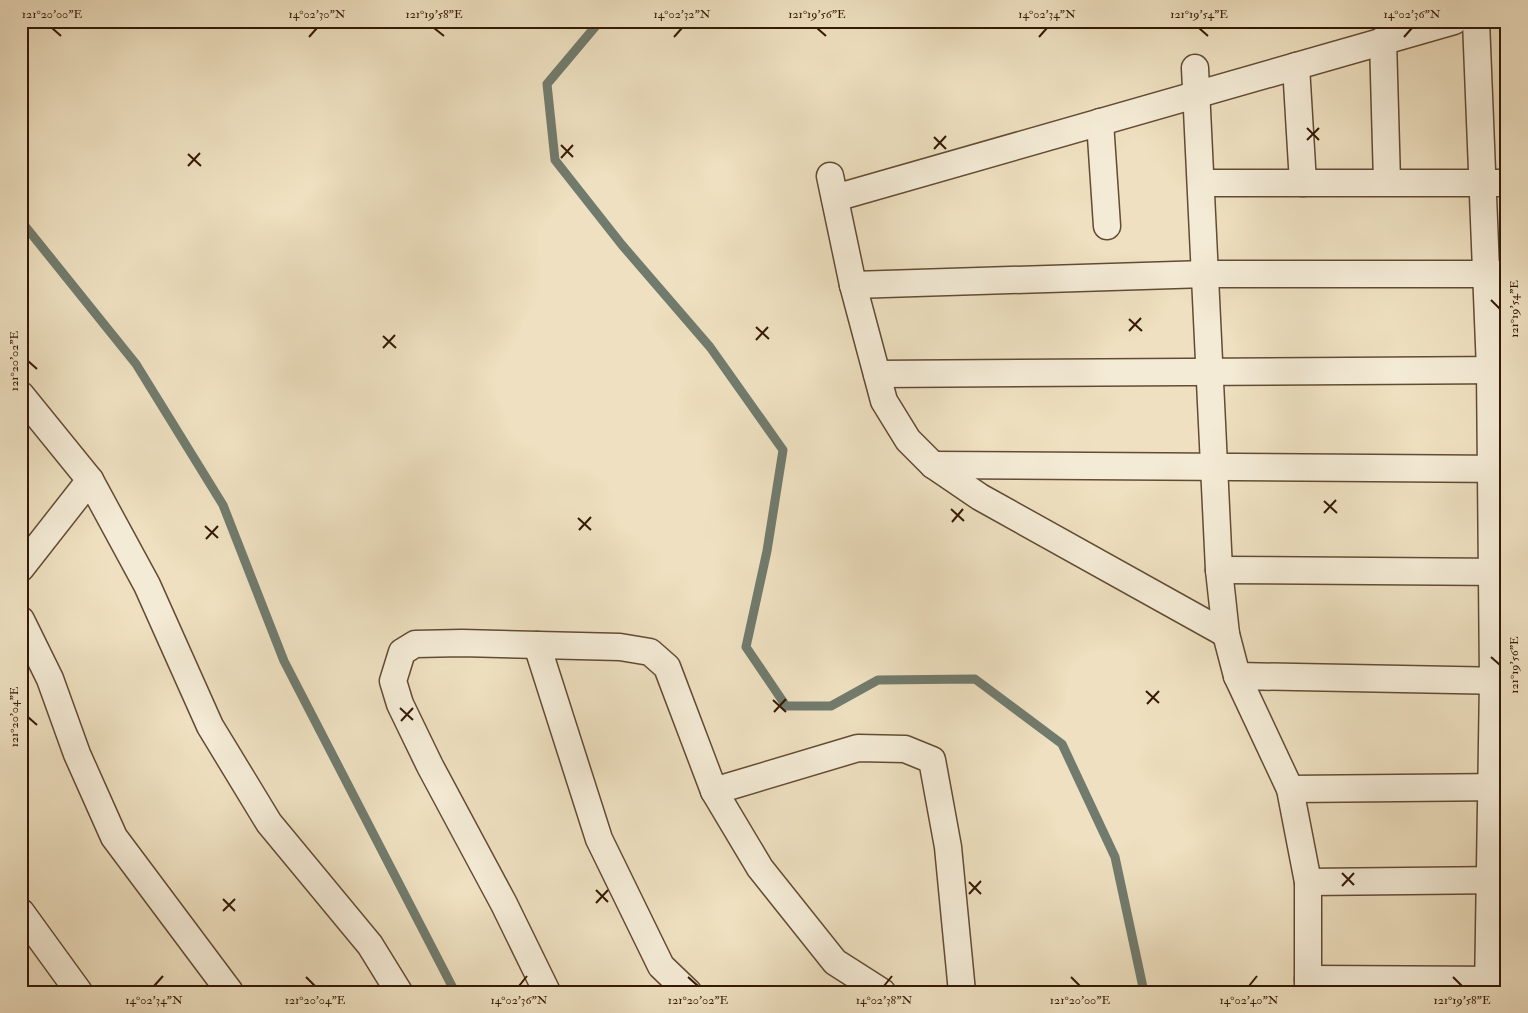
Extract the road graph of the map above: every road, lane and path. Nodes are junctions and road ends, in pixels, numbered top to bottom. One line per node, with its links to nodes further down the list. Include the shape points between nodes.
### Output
1 (1454, 21): 3 (street)
2 (1476, 21): 11 (street)
3 (1383, 40): 4 (street); 8 (street)
4 (1296, 66): 6 (street); 10 (street)
5 (1195, 68): 6 (street)
6 (1198, 94): 7 (street); 9 (street)
7 (1100, 122): 12 (street); 15 (street, via 833,187)
8 (1386, 182): 10 (street); 11 (street)
9 (1201, 183): 10 (street); 13 (street)
10 (1303, 183)
11 (1495, 183): 14 (street)
12 (1107, 226)
13 (1206, 274): 14 (street); 15 (street); 16 (street)
14 (1497, 274): 17 (street)
15 (853, 285): 18 (street)
16 (1210, 370): 17 (street); 18 (street); 21 (street)
17 (1499, 370): 22 (street)
18 (877, 374): 20 (street, via 884,401 908,440)
19 (21, 395): 23 (street)
20 (933, 465): 21 (street); 28 (street, via 980,497)
21 (1214, 468): 22 (street); 25 (street)
22 (1499, 469): 26 (street)
23 (90, 480): 24 (street); 43 (street, via 148,586 215,734 270,823 370,945)
24 (21, 568)
25 (1219, 570): 26 (street); 28 (street)
26 (1499, 572): 31 (street)
27 (21, 620): 42 (street, via 50,679 77,754 114,837)
28 (1226, 634): 30 (street)
29 (537, 645): 34 (street, via 650,652 667,667); 44 (street, via 415,644 402,652 393,680 400,704 430,766); 45 (street, via 598,839 661,966)
30 (1237, 676): 31 (street); 33 (street)
31 (1500, 681): 32 (street)
32 (1499, 787): 33 (street); 35 (street)
33 (1290, 789): 36 (street)
34 (714, 791): 46 (street, via 760,868 836,962); 47 (street, via 858,748 905,749 932,760 948,847)
35 (1498, 880): 36 (street); 38 (street)
36 (1308, 882): 39 (street)
37 (21, 912): 41 (street)
38 (1494, 984): 40 (street)
39 (1308, 985): 40 (street)
40 (1399, 985)
41 (79, 992)
42 (230, 992)
43 (399, 992)
44 (547, 992)
45 (688, 992)
46 (882, 992)
47 (962, 992)

